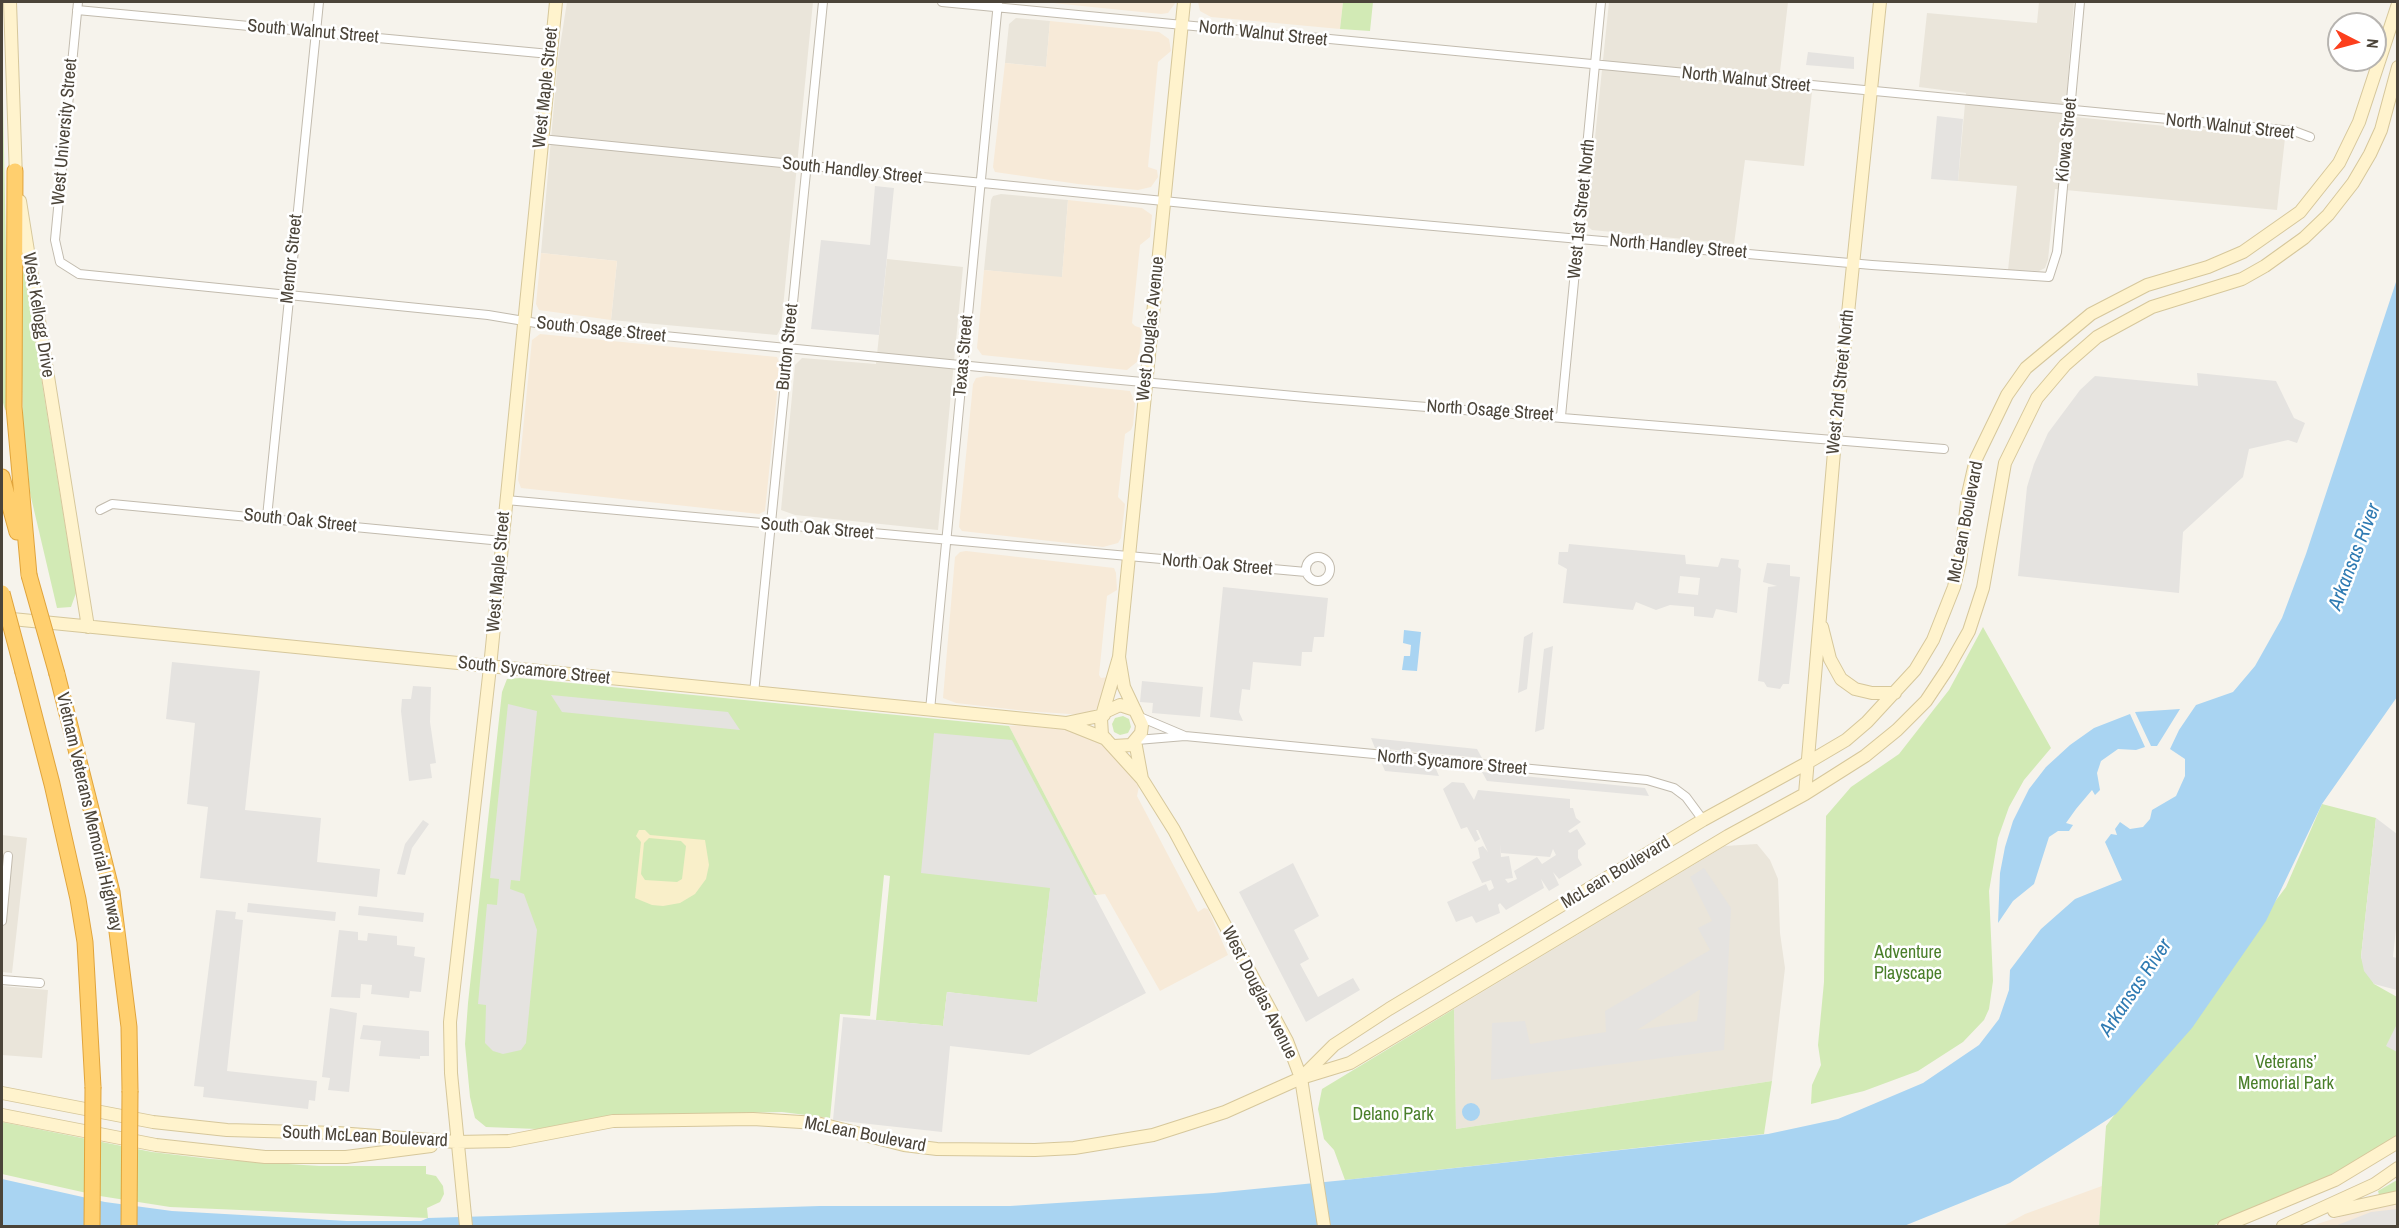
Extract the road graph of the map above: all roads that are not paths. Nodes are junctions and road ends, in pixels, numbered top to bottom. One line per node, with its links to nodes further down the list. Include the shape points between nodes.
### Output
1 (10, 2): 23 (main road, West Kellogg Drive)
2 (319, 2): 14 (street, Mentor Street)
3 (555, 2): 15 (main road, West Maple Street)
4 (823, 2): 22 (street, Burton Street)
5 (942, 2): 10 (street)
6 (1185, 2): 13 (main road, West Douglas Avenue)
7 (1601, 2): 16 (street, West 1st Street North)
8 (1880, 2): 18 (main road, West 2nd Street North)
9 (2080, 2): 19 (street, Kiowa Street)
10 (998, 4): 13 (street); 24 (street, Texas Street)
11 (2397, 4): 55 (main road, McLean Boulevard, via 2359,122 2339,163 2300,212 2243,252 2146,285 2100,309 2026,368 2007,395 1976,459 1960,562 1941,622 1915,670)
12 (77, 6): 14 (street, South Walnut Street); 27 (street, West University Street, via 55,240)
13 (1182, 25): 16 (street, North Walnut Street); 25 (main road, West Douglas Avenue)
14 (316, 32): 15 (street, South Walnut Street); 30 (street, Mentor Street)
15 (550, 54): 21 (main road, West Maple Street)
16 (1596, 65): 18 (street, North Walnut Street); 26 (street, West 1st Street North)
17 (2397, 67): 65 (main road, McLean Boulevard, via 2381,130 2370,154 2328,215 2304,238 2242,279 2152,307 2097,338 2037,398 2005,464 1983,588 1969,631 1948,668 1926,700 1897,730 1866,756)
18 (1871, 92): 19 (street, North Walnut Street); 28 (main road, West 2nd Street North)
19 (2069, 110): 20 (street, North Walnut Street, via 2294,131); 29 (street, Kiowa Street, via 2057,252)
20 (2310, 137)
21 (541, 139): 22 (street, South Handley Street); 31 (main road, West Maple Street)
22 (806, 166): 24 (street, South Handley Street); 32 (street, Burton Street)
23 (15, 171): 47 (highway, via 14,407); 51 (main road, West Kellogg Drive)
24 (981, 184): 25 (street, South Handley Street); 33 (street, Texas Street)
25 (1164, 201): 26 (street, North Handley Street); 34 (main road, West Douglas Avenue)
26 (1579, 237): 28 (street, North Handley Street); 35 (street, West 1st Street North)
27 (60, 262): 30 (street, South Osage Street, via 80,274)
28 (1853, 263): 29 (street, North Handley Street); 36 (main road, West 2nd Street North)
29 (2049, 278)
30 (288, 295): 31 (street, South Osage Street); 41 (street, Mentor Street)
31 (522, 321): 32 (street, South Osage Street); 39 (main road, West Maple Street)
32 (788, 348): 33 (street, South Osage Street); 42 (street, Burton Street)
33 (964, 365): 34 (street, South Osage Street); 43 (street, Texas Street)
34 (1145, 382): 35 (street, North Osage Street); 45 (main road, West Douglas Avenue)
35 (1561, 416): 36 (street, North Osage Street)
36 (1835, 440): 37 (street, North Osage Street); 50 (main road, West 2nd Street North)
37 (1944, 449)
38 (2, 477): 47 (highway, Vietnam Veterans Memorial Highway)
39 (506, 500): 42 (street, South Oak Street); 44 (main road, West Maple Street)
40 (100, 510): 41 (street, South Oak Street, via 112,504)
41 (267, 517): 44 (street, South Oak Street)
42 (770, 525): 43 (street, South Oak Street); 54 (street, Burton Street)
43 (947, 540): 45 (street, South Oak Street); 56 (street, Texas Street)
44 (502, 541): 53 (main road, West Maple Street)
45 (1128, 557): 46 (street, North Oak Street); 52 (main road, West Douglas Avenue)
46 (1306, 572)
47 (29, 575): 80 (highway, Vietnam Veterans Memorial Highway, bridge, via 112,892 129,1027)
48 (2, 593): 79 (highway, Vietnam Veterans Memorial Highway, bridge, via 52,784 85,942 93,1087)
49 (2, 618): 51 (main road, South Sycamore Street)
50 (1819, 618): 55 (main road, via 1830,659 1841,679 1855,689); 63 (main road, West 2nd Street North)
51 (88, 627): 53 (main road, South Sycamore Street)
52 (1119, 657): 57 (main road, West Douglas Avenue); 58 (main road, West Douglas Avenue, via 1124,687)
53 (490, 667): 54 (main road, South Sycamore Street); 74 (main road, West Maple Street, via 450,1022)
54 (754, 693): 56 (main road, South Sycamore Street)
55 (1895, 693): 63 (main road, McLean Boulevard, via 1846,740)
56 (930, 710): 59 (main road, South Sycamore Street)
57 (1105, 713): 58 (main road, via 1120,705); 59 (main road, South Sycamore Street); 62 (main road, West Douglas Avenue, via 1100,727)
58 (1138, 713): 60 (street, North Sycamore Street); 61 (main road, West Douglas Avenue, via 1141,733)
59 (1066, 723): 62 (main road, South Sycamore Street)
60 (1185, 736): 61 (street, North Sycamore Street); 66 (street, North Sycamore Street, via 1647,780 1674,788)
61 (1136, 740): 62 (main road, via 1123,747); 64 (main road, West Douglas Avenue)
62 (1109, 742): 64 (main road, West Douglas Avenue)
63 (1806, 764): 65 (main road); 66 (main road, McLean Boulevard)
64 (1142, 779): 71 (main road, West Douglas Avenue, via 1174,830 1287,1041)
65 (1805, 794): 71 (main road, McLean Boulevard, via 1350,1063)
66 (1703, 820): 71 (main road, McLean Boulevard, via 1389,1009 1334,1046)
67 (8, 856): 68 (street)
68 (2, 921)
69 (2, 980): 70 (street)
70 (40, 983)
71 (1301, 1078): 74 (main road, McLean Boulevard, via 1185,1126 1074,1148 937,1149 817,1124 753,1119 613,1121 526,1139); 82 (main road, West Douglas Avenue)
72 (2, 1093): 74 (main road, South McLean Boulevard, via 153,1122 217,1129)
73 (2, 1115): 74 (main road, South McLean Boulevard, via 156,1145 265,1157 346,1157)
74 (456, 1142): 81 (main road, West Maple Street)
75 (2397, 1142): 83 (main road, via 2335,1180)
76 (2397, 1168): 78 (main road, via 2375,1184)
77 (2397, 1197): 78 (main road)
78 (2298, 1221): 84 (main road)
79 (92, 1227)
80 (129, 1227)
81 (466, 1227)
82 (1324, 1227)
83 (2224, 1227)
84 (2283, 1227)

